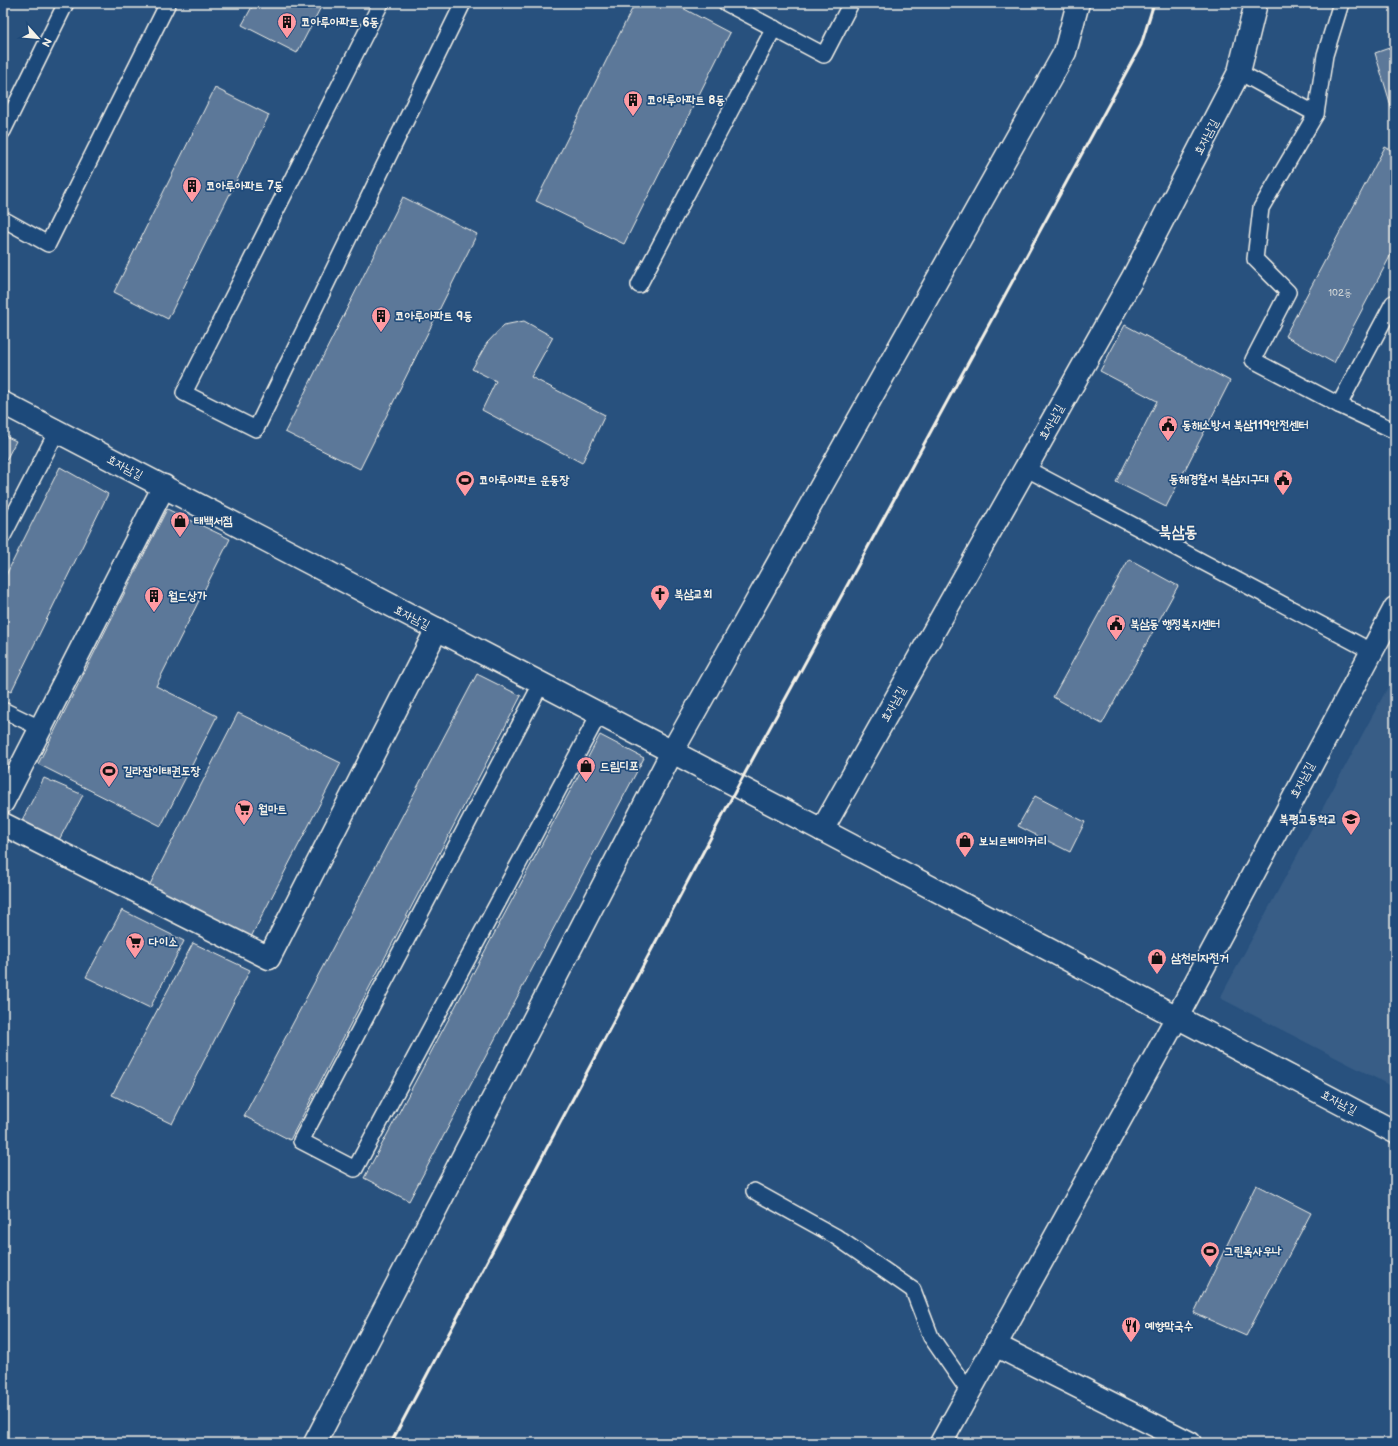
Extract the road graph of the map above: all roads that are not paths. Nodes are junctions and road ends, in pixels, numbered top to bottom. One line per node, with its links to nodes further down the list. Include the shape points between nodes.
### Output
1 (66, 3): 13 (lane)
2 (168, 3): 14 (lane, via 48,244)
3 (380, 3): 4 (lane, via 184,393 256,429)
4 (464, 3)
5 (726, 3): 10 (lane)
6 (851, 3): 10 (lane, via 824,55)
7 (1078, 3): 31 (street, via 1066,52)
8 (1256, 3): 11 (street, 효자남길)
9 (1341, 3): 12 (lane, via 1326,55)
10 (774, 28): 15 (lane)
11 (1239, 72): 12 (lane); 21 (street, 효자남길, via 1132,279)
12 (1316, 114): 18 (lane, via 1261,208 1255,259 1288,292 1253,360)
13 (3, 131)
14 (3, 219)
15 (639, 285)
16 (1393, 303): 18 (lane)
17 (3, 403): 19 (street, 효자남길)
18 (1339, 405): 20 (lane)
19 (57, 431): 22 (street, 효자남길); 23 (lane)
20 (1395, 432)
21 (1025, 468): 26 (lane); 34 (street, 효자남길)
22 (164, 486): 25 (street, 효자남길); 30 (street)
23 (3, 536)
24 (1395, 608): 26 (street, 효자남길)
25 (437, 629): 27 (street, 효자남길); 33 (street, via 269,958)
26 (1371, 651): 35 (street, 효자남길)
27 (541, 684): 29 (street, 효자남길); 29 (lane, via 301,1141 354,1169)
28 (3, 710): 30 (lane)
29 (599, 714): 31 (street, 효자남길)
30 (40, 728): 32 (street)
31 (672, 752): 34 (street, 효자남길); 40 (street)
32 (3, 802)
33 (3, 824)
34 (822, 830): 35 (street, 효자남길)
35 (1177, 1017): 36 (street, 효자남길); 38 (street)
36 (1395, 1132)
37 (754, 1191): 39 (lane, via 835,1236 913,1290 931,1337)
38 (996, 1345): 39 (street); 42 (street)
39 (969, 1392): 41 (street)
40 (315, 1443)
41 (941, 1443)
42 (1190, 1443)

